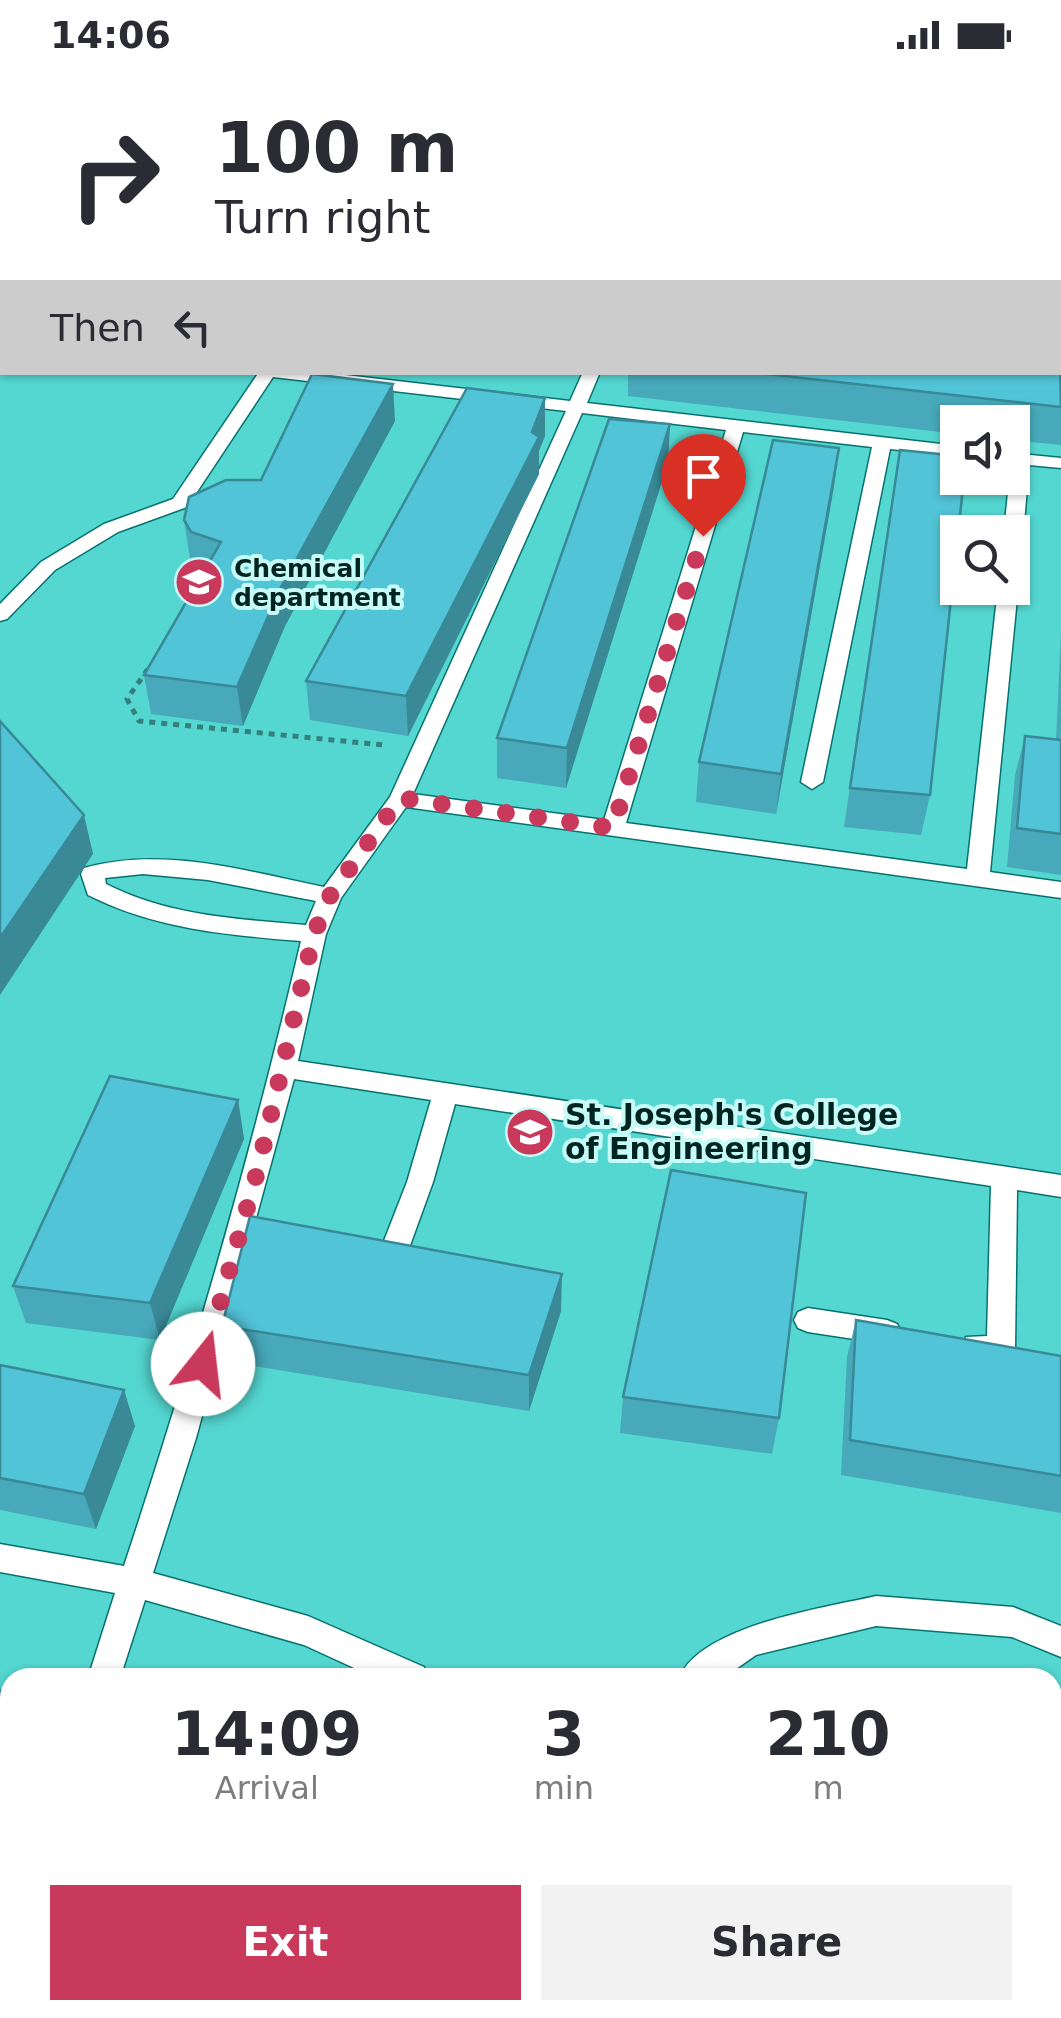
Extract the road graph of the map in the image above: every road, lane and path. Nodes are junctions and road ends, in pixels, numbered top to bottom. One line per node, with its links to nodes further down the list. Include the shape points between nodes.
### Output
1 (267, 375): 11 (lane, via 180,503 110,528 48,566)
2 (295, 375): 4 (lane)
3 (591, 375): 4 (lane)
4 (578, 408): 5 (lane); 13 (lane)
5 (736, 426): 6 (lane); 16 (lane)
6 (882, 443): 7 (lane); 14 (lane)
7 (940, 450)
8 (1030, 459): 9 (lane)
9 (1061, 463)
10 (1006, 605): 17 (lane)
11 (0, 615)
12 (149, 668): 13 (path, via 127,700 139,720 403,748)
13 (412, 774): 15 (lane)
14 (812, 782)
15 (400, 798): 16 (lane); 19 (lane)
16 (613, 828): 17 (lane)
17 (978, 878): 18 (lane)
18 (1061, 890)
19 (330, 896): 20 (lane); 20 (lane, via 149,864 92,874 96,889 126,907)
20 (314, 934): 21 (lane)
21 (284, 1068): 22 (lane); 32 (lane, via 187,1420)
22 (446, 1091): 23 (lane); 25 (lane)
23 (1004, 1178): 24 (lane); 29 (lane)
24 (1061, 1186)
25 (394, 1251)
26 (808, 1320): 27 (lane)
27 (914, 1336)
28 (949, 1342): 29 (lane)
29 (1001, 1351): 30 (lane)
30 (1031, 1356)
31 (0, 1558): 32 (lane)
32 (133, 1582): 34 (lane); 35 (lane, via 308,1631)
33 (1061, 1642): 36 (lane, via 1013,1622 876,1611 748,1642)
34 (107, 1668)
35 (391, 1668)
36 (710, 1668)

